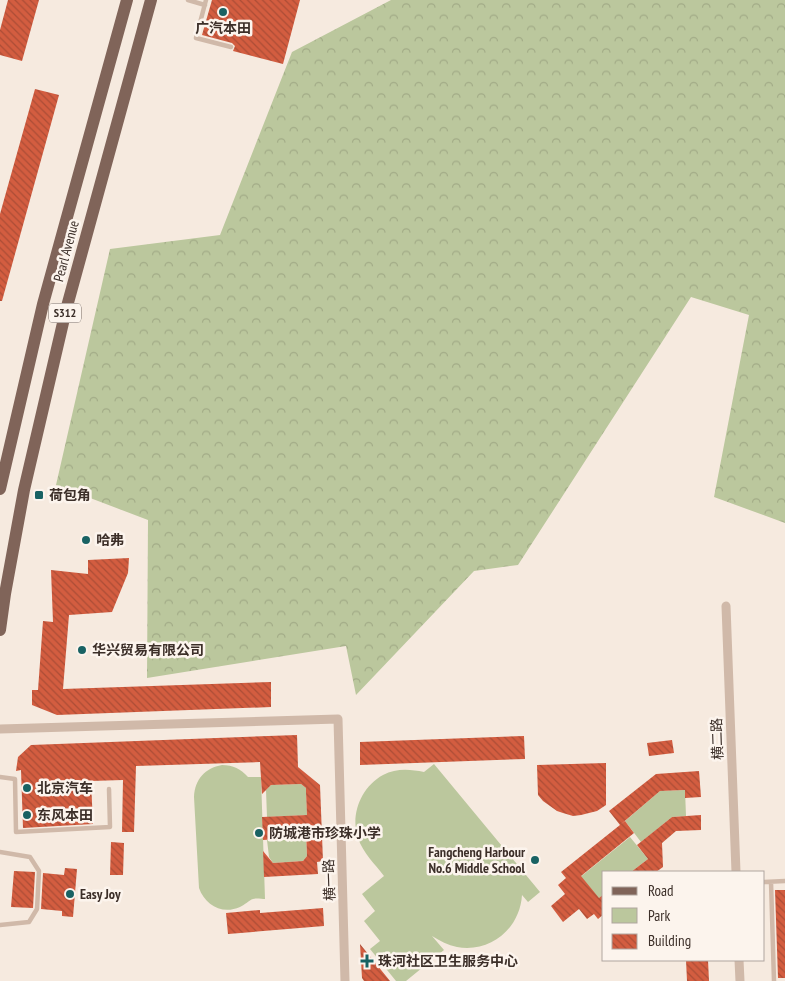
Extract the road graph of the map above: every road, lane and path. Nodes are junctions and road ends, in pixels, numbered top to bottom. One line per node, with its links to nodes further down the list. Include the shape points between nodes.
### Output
1 (127, 0): 6 (main road, Pearl Avenue / S312, via 42,304)
2 (152, 0): 8 (main road, Pearl Avenue / S312, via 66,310 24,490)
3 (188, 0): 4 (lane)
4 (206, 2): 5 (lane, via 196,38)
5 (230, 47)
6 (0, 489)
7 (726, 606): 13 (street, 横二路)
8 (0, 630)
9 (0, 729): 19 (street, 横一路, via 338,719)
10 (0, 777): 11 (lane, via 15,779 16,832 110,827)
11 (109, 789)
12 (0, 852): 17 (lane, via 30,857 40,871 37,909 28,922)
13 (736, 871)
14 (785, 881): 16 (lane)
15 (765, 882): 16 (lane)
16 (770, 882): 21 (lane)
17 (0, 925)
18 (739, 961): 20 (street)
19 (345, 981)
20 (740, 981)
21 (774, 981)

